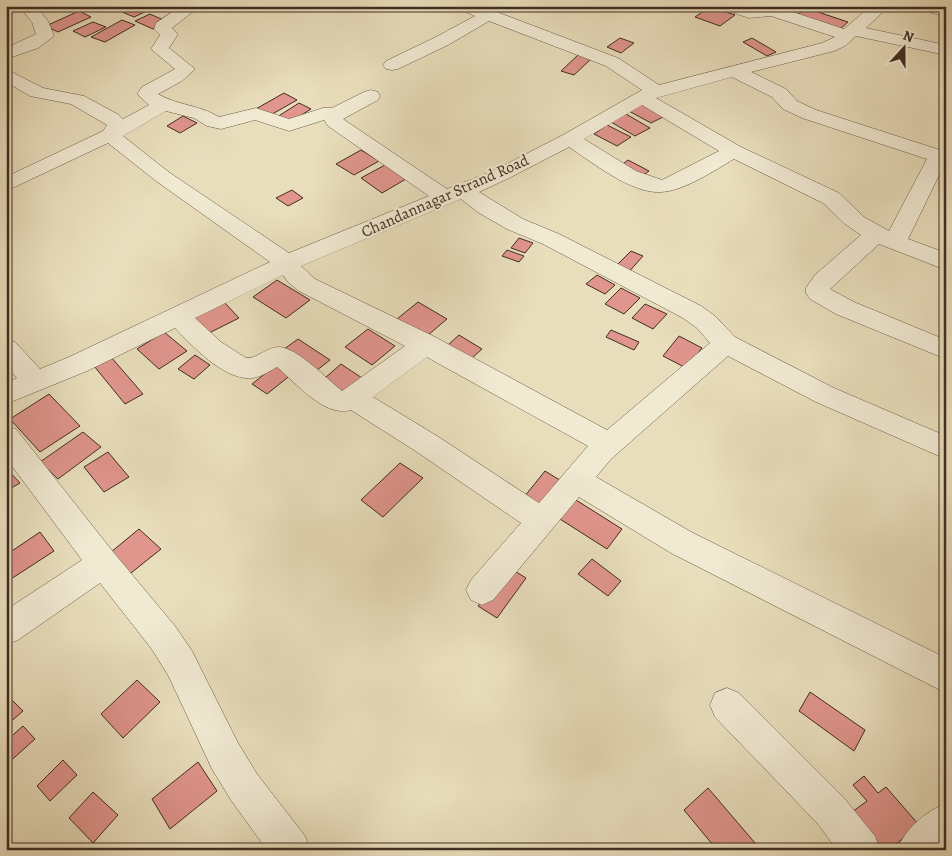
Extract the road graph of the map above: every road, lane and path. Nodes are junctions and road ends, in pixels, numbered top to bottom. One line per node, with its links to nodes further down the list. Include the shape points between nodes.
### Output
1 (28, 6): 11 (street, via 40,21 45,36)
2 (192, 6): 17 (street, via 162,27 169,34 160,49 186,69 146,94)
3 (466, 6): 8 (street)
4 (728, 6): 9 (street, via 749,13 774,11)
5 (881, 6): 9 (street, Chandannagar Strand Road)
6 (925, 6): 7 (street)
7 (946, 12)
8 (488, 15): 12 (street); 15 (street, via 612,62)
9 (850, 33): 10 (street); 13 (street, Chandannagar Strand Road, via 839,42 812,52)
10 (946, 50)
11 (6, 54)
12 (392, 65)
13 (734, 71): 15 (street, Chandannagar Strand Road); 22 (street, via 779,93 798,110)
14 (6, 74): 19 (street, via 37,92 77,100 112,119 117,124)
15 (649, 94): 20 (street, Chandannagar Strand Road); 21 (street)
16 (372, 96): 18 (street)
17 (161, 104): 18 (street, via 201,114 221,123 256,114 289,125 323,114); 19 (street)
18 (336, 114): 24 (street, via 334,122)
19 (110, 135): 23 (street); 27 (street, via 163,177)
20 (570, 139): 21 (street, via 611,165 654,186 670,183); 24 (street, Chandannagar Strand Road)
21 (734, 151): 25 (street, via 831,198 843,206 857,223)
22 (942, 158): 25 (street, via 909,211)
23 (6, 185)
24 (455, 194): 27 (street, Chandannagar Strand Road); 30 (street, via 551,239 692,312)
25 (886, 237): 26 (street); 32 (street, via 824,281 818,292 845,308)
26 (946, 262)
27 (287, 263): 28 (street, Chandannagar Strand Road); 29 (street, via 307,285)
28 (178, 315): 33 (street, Chandannagar Strand Road, via 78,364); 35 (street, via 200,339 241,366 252,368 280,356 334,400 344,402)
29 (426, 344): 35 (street); 37 (street)
30 (726, 344): 37 (street); 38 (street, via 825,396)
31 (6, 349): 33 (street)
32 (946, 350)
33 (35, 381): 34 (street, Chandannagar Strand Road)
34 (6, 394)
35 (353, 398): 40 (street)
36 (6, 437): 41 (street)
37 (608, 444): 39 (street)
38 (946, 448)
39 (577, 481): 40 (street); 44 (street, via 682,543)
40 (542, 521): 42 (street)
41 (103, 563): 43 (street); 47 (street, via 172,650 225,756)
42 (482, 590)
43 (6, 629)
44 (946, 676)
45 (726, 705): 48 (street, via 831,810)
46 (946, 822): 49 (street)
47 (291, 850)
48 (861, 850)
49 (916, 850)

